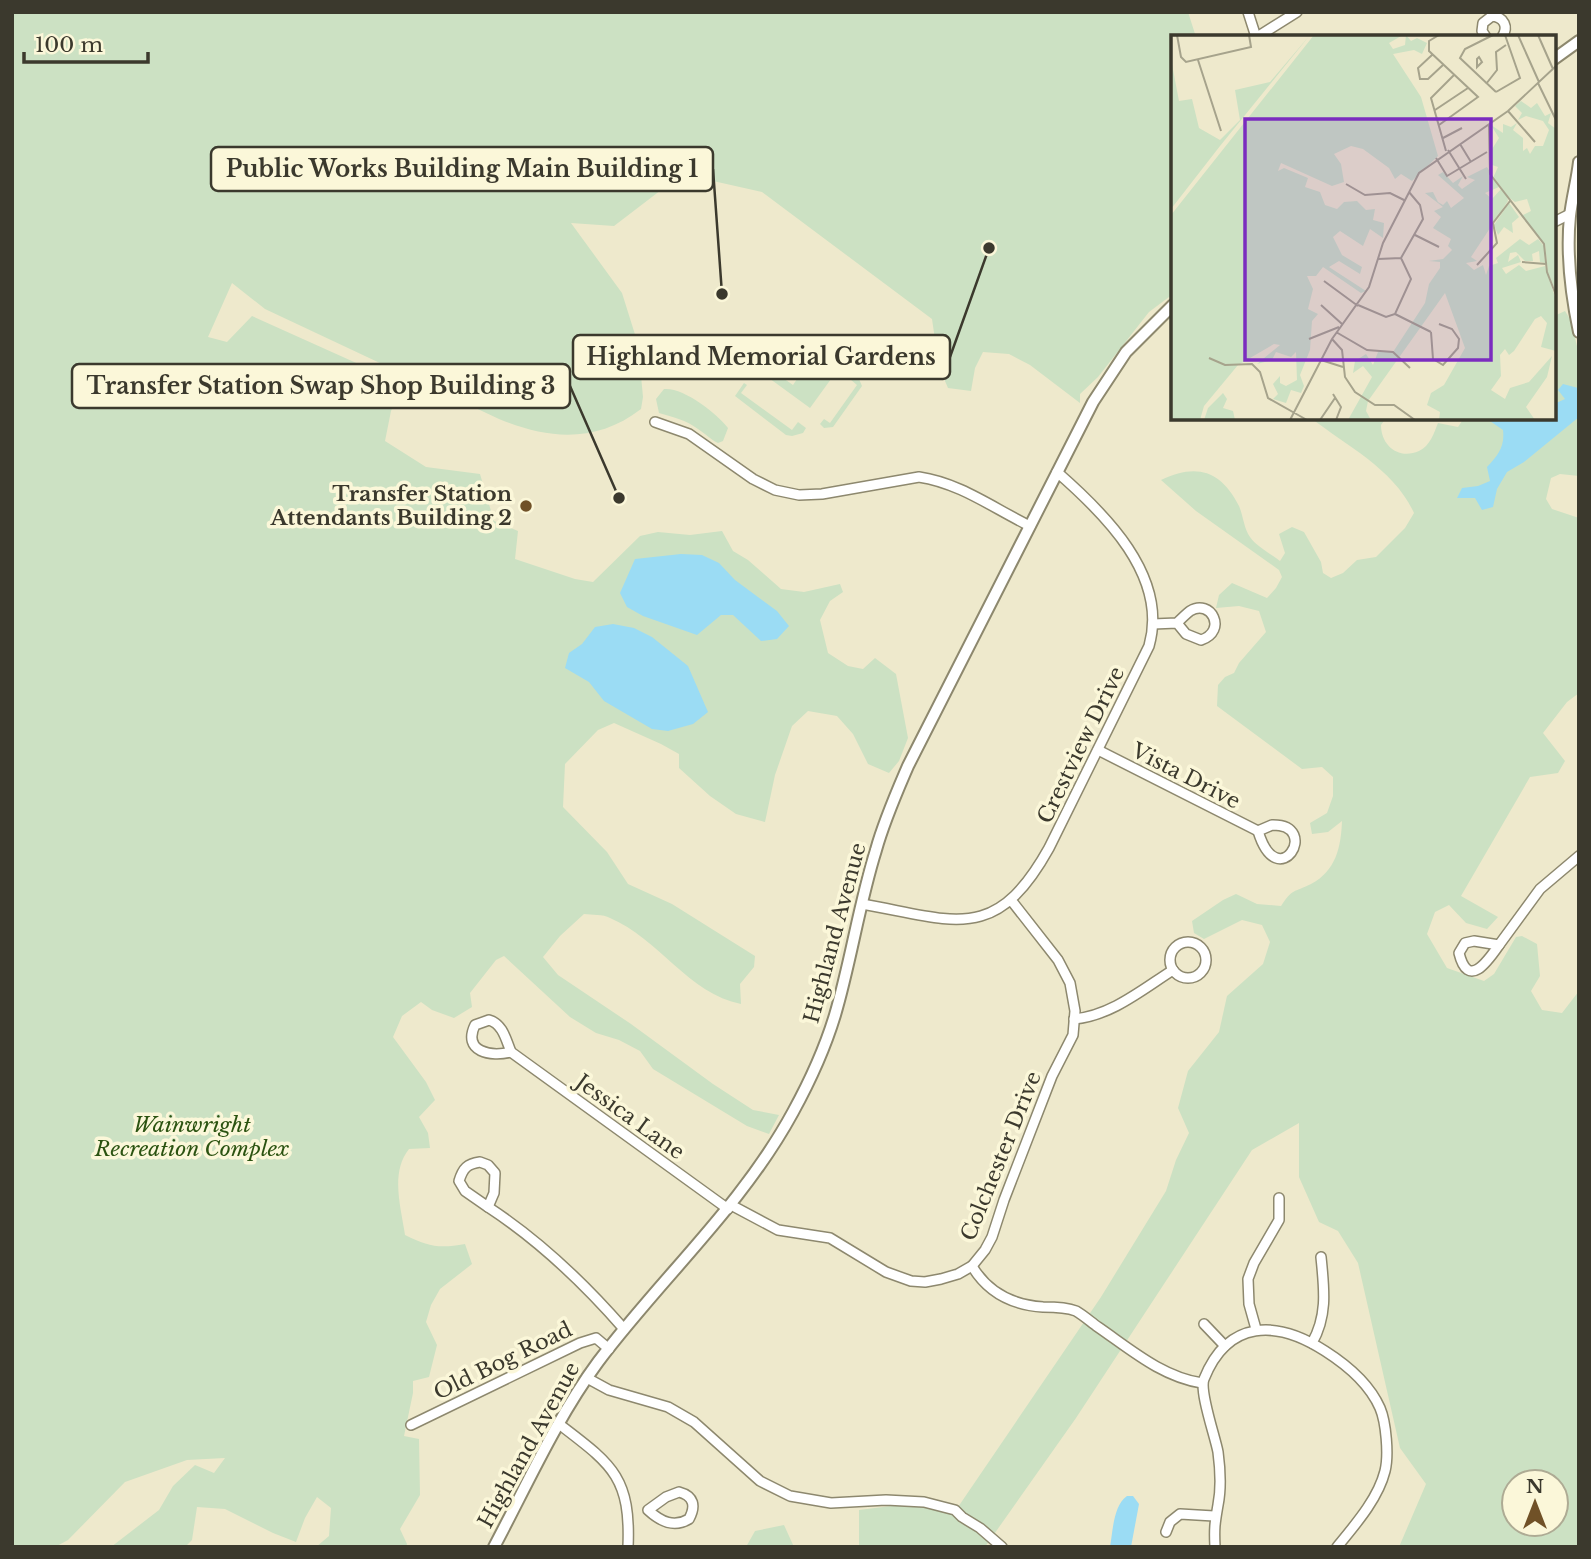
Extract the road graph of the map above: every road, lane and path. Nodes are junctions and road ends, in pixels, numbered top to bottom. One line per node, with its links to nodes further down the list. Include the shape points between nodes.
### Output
1 (1248, 12): 3 (street)
2 (1297, 12): 4 (street)
3 (1256, 35)
4 (1260, 35)
5 (1485, 35): 6 (street, via 1483,23 1492,16 1505,23)
6 (1503, 35)
7 (1579, 41): 8 (street)
8 (1556, 58)
9 (1579, 162): 10 (street)
10 (1570, 214): 11 (street); 13 (street, via 1569,267)
11 (1556, 221)
12 (1171, 306): 15 (street, Highland Avenue, via 1126,352)
13 (1579, 332)
14 (655, 422): 16 (street, via 689,435 775,490 822,494 919,477 934,479)
15 (1056, 472): 16 (street, Highland Avenue); 18 (street, Crestview Drive, via 1097,508 1124,540 1144,581)
16 (1030, 526): 23 (street, Highland Avenue, via 893,800)
17 (1177, 623): 18 (street)
18 (1153, 624): 19 (street, Crestview Drive, via 1149,646)
19 (1098, 750): 20 (street, Vista Drive); 22 (street, Crestview Drive, via 1036,872)
20 (1258, 831): 20 (street, via 1271,856 1287,858 1293,852 1296,843 1287,827 1272,825)
21 (1579, 856): 24 (street, via 1539,889)
22 (1010, 900): 23 (street, Crestview Drive, via 980,917 952,921); 26 (street, Colchester Drive, via 1064,971)
23 (862, 904): 30 (street, Highland Avenue, via 836,1012 817,1062 777,1139)
24 (1499, 945)
25 (1173, 970): 25 (street, via 1187,978 1198,975 1205,967 1203,950 1187,943 1176,947 1170,958); 26 (street, via 1106,1012)
26 (1074, 1019): 33 (street, Colchester Drive, via 1073,1035 1052,1076 992,1237)
27 (511, 1052): 27 (street, Jessica Lane, via 495,1022 475,1025 472,1043 478,1049 500,1055); 30 (street, Jessica Lane)
28 (1279, 1198): 36 (street, via 1279,1220 1248,1279)
29 (488, 1207): 29 (street, via 495,1173 488,1165 472,1163 463,1168 459,1181); 35 (street, via 550,1253)
30 (730, 1207): 31 (street, Jessica Lane); 35 (street, Highland Avenue)
31 (766, 1223): 33 (street, Colchester Drive, via 778,1230 830,1238 886,1272 911,1281 942,1279)
32 (1321, 1257): 37 (street, via 1324,1308)
33 (972, 1266): 41 (street, via 996,1294 1010,1301 1074,1311 1154,1365 1182,1380)
34 (1204, 1324): 38 (street)
35 (624, 1329): 39 (street, Highland Avenue)
36 (1256, 1329): 37 (street, via 1290,1332); 38 (street)
37 (1312, 1343): 52 (street, via 1364,1383 1380,1408 1385,1428 1386,1468 1380,1486)
38 (1225, 1346): 41 (street)
39 (609, 1349): 40 (street, Highland Avenue); 43 (street, Old Bog Road, via 596,1338 580,1343)
40 (587, 1378): 42 (street, Highland Avenue); 50 (street, via 609,1390 668,1407 694,1422 760,1481 790,1496 831,1503 924,1502 956,1510)
41 (1202, 1382): 46 (street, via 1218,1453 1219,1504)
42 (559, 1424): 44 (street, via 607,1463); 48 (street, Highland Avenue)
43 (411, 1425)
44 (628, 1509): 45 (street); 49 (street)
45 (648, 1510): 45 (street, via 675,1524 690,1519 694,1510 692,1500 679,1492)
46 (1214, 1516): 47 (street, via 1180,1514); 51 (street)
47 (1166, 1532)
48 (494, 1547)
49 (628, 1547)
50 (1002, 1547)
51 (1215, 1547)
52 (1337, 1547)

